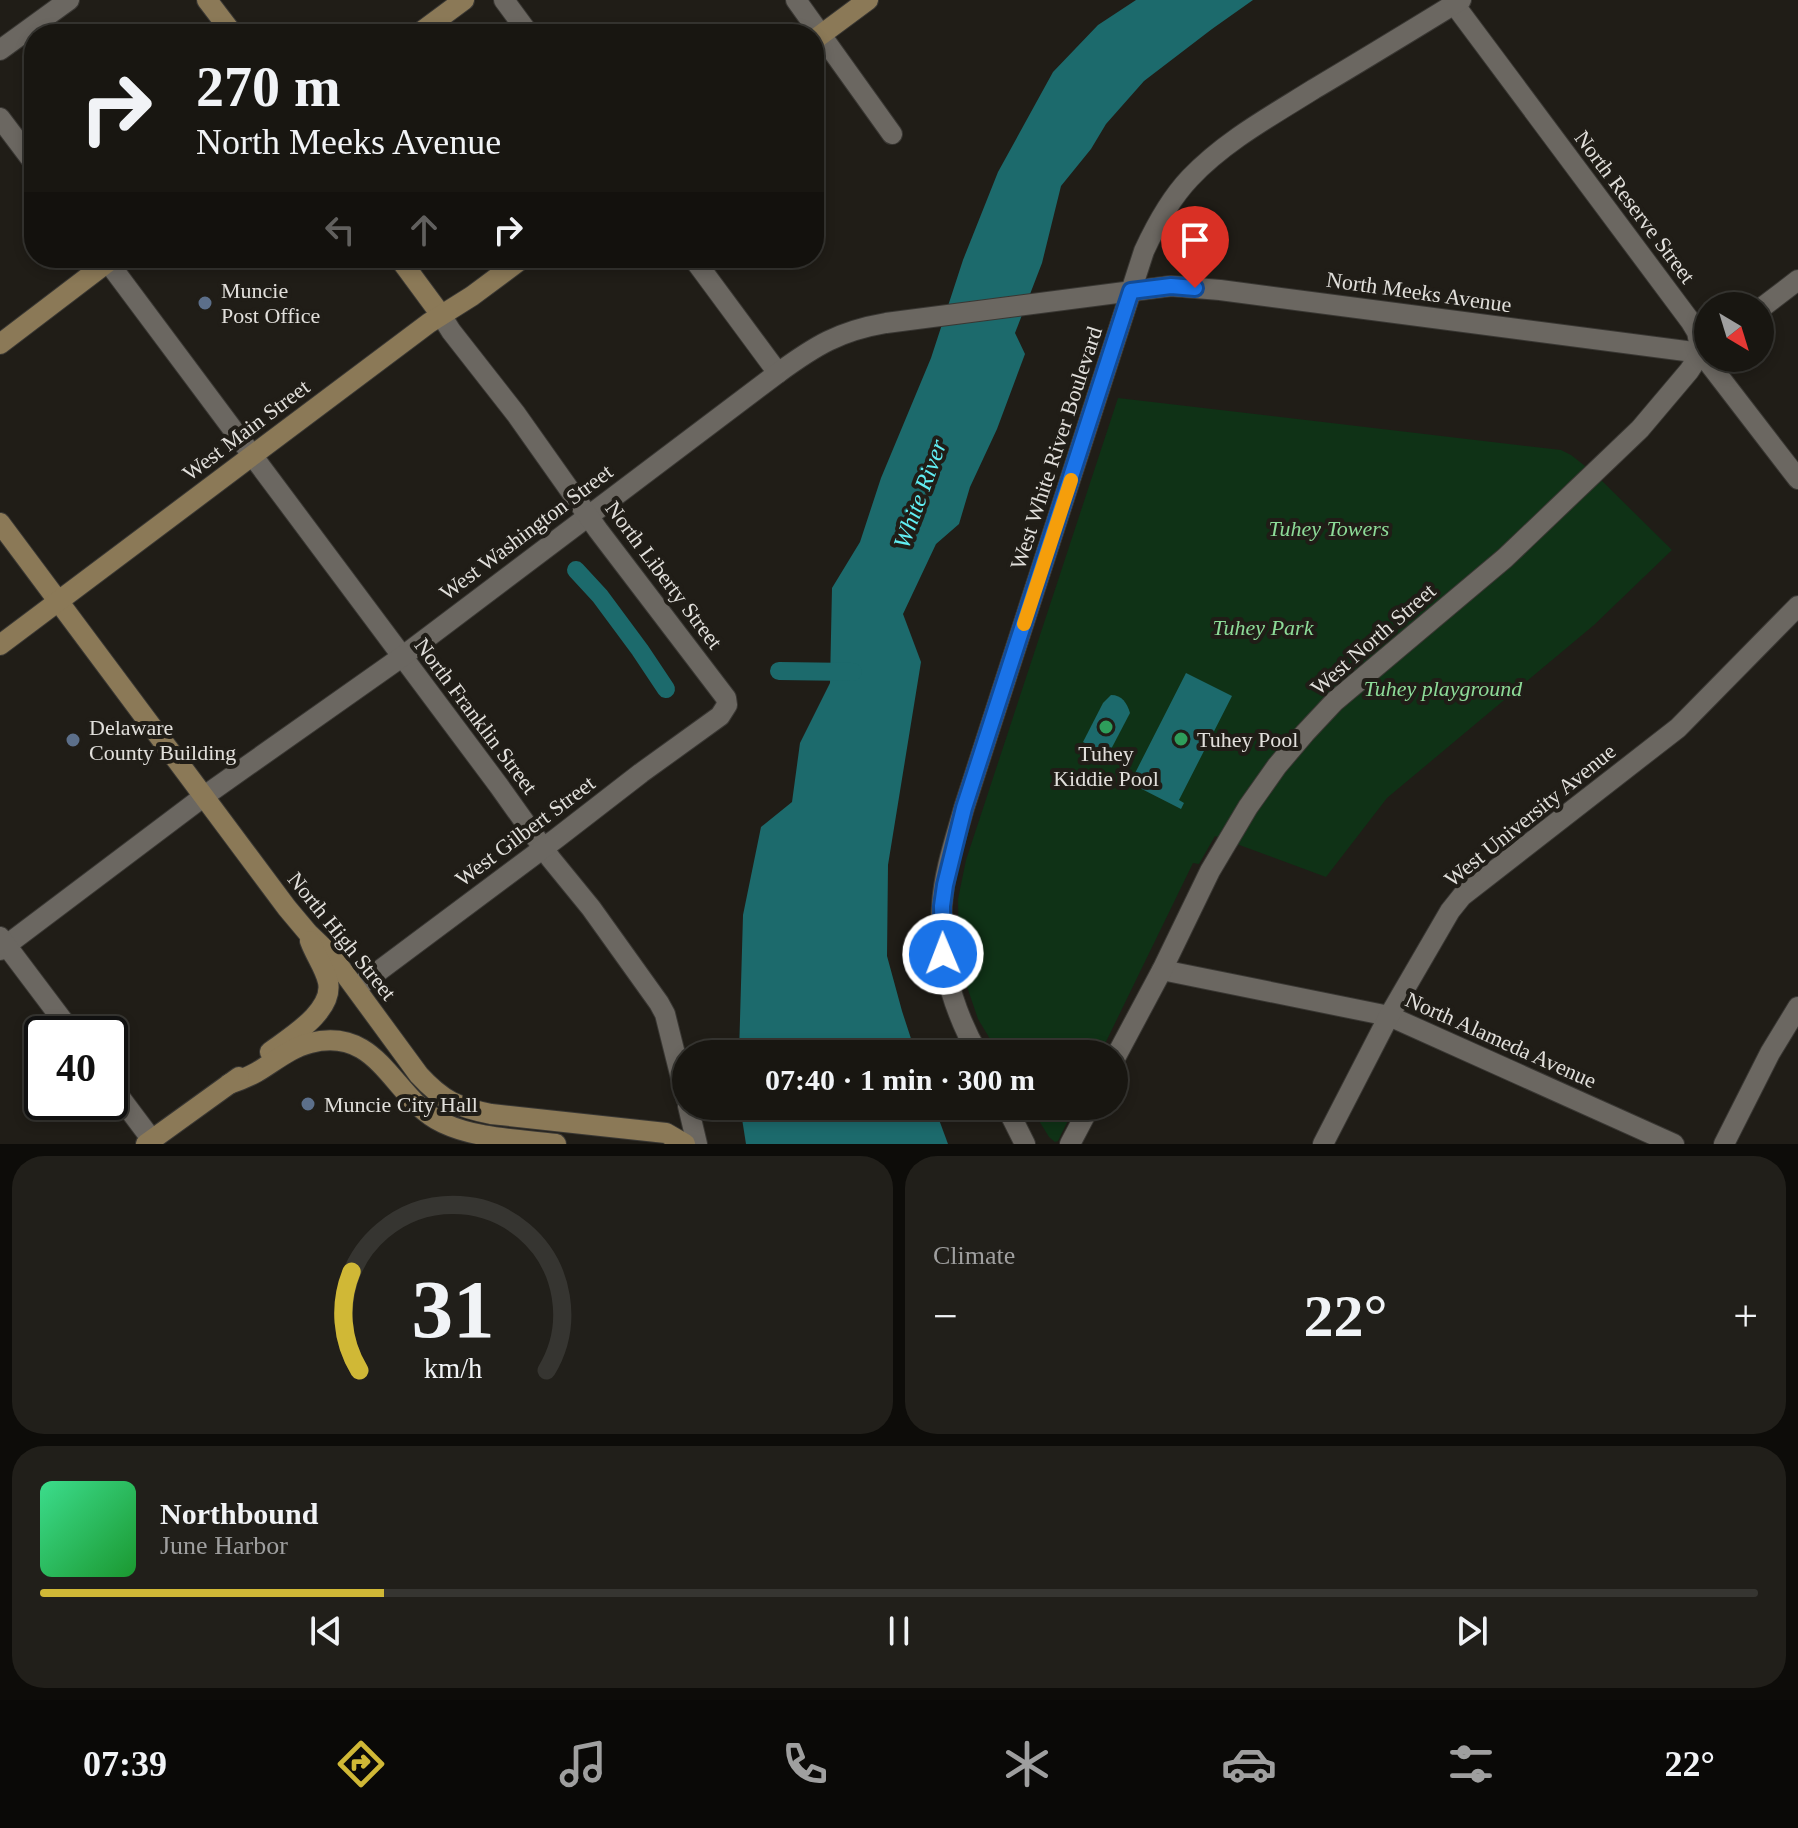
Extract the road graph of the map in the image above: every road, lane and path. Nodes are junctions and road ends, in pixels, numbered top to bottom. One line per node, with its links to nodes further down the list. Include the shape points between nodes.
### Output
1 (69, 0): 8 (street)
2 (207, 0): 9 (main road)
3 (464, 0): 10 (main road)
4 (504, 0): 11 (street)
5 (796, 0): 12 (street)
6 (868, 0): 14 (main road)
7 (1458, 2): 26 (street, West White River Boulevard, via 1208,160 1187,180 1155,227); 29 (street, North Reserve Street)
8 (36, 24)
9 (225, 24)
10 (432, 24)
11 (522, 24)
12 (809, 24)
13 (24, 33): 16 (street)
14 (824, 33)
15 (824, 47): 18 (street)
16 (0, 50)
17 (0, 118): 19 (street)
18 (892, 134)
19 (24, 150)
20 (97, 268): 30 (main road)
21 (116, 268): 35 (street, North Franklin Street)
22 (406, 268): 28 (main road)
23 (510, 268): 28 (main road, West Main Street)
24 (700, 268): 34 (street)
25 (1798, 280): 27 (street)
26 (1131, 291): 31 (street, North Meeks Avenue, via 1171,286 1220,290); 34 (street, West Washington Street, via 870,326 834,337); 53 (street, West White River Boulevard, via 964,808 945,885 942,938 947,977)
27 (1774, 298)
28 (441, 315): 35 (main road, West Main Street); 37 (street, North Liberty Street)
29 (1694, 327)
30 (0, 344)
31 (1694, 350)
32 (1694, 365): 48 (street, West North Street, via 1640,429 1505,558 1335,701 1305,733 1248,807)
33 (1720, 372): 36 (street, North Reserve Street)
34 (778, 373): 37 (street, West Washington Street)
35 (252, 455): 39 (main road, West Main Street); 42 (street, North Franklin Street)
36 (1798, 479)
37 (589, 515): 42 (street, West Washington Street); 43 (street, North Liberty Street, via 726,698)
38 (0, 523): 39 (main road, North High Street)
39 (59, 601): 41 (main road, West Main Street); 44 (main road, North High Street)
40 (1798, 606): 52 (street, West University Avenue, via 1678,728 1462,896)
41 (0, 645)
42 (403, 656): 44 (street, West Washington Street); 45 (street, North Franklin Street)
43 (724, 712): 45 (street, West Gilbert Street)
44 (203, 797): 46 (main road, North High Street); 47 (street, West Washington Street)
45 (544, 848): 49 (street, West Gilbert Street); 55 (street, North Franklin Street, via 659,1003)
46 (308, 933): 49 (main road, North High Street); 56 (main road, via 328,981 321,1008)
47 (2, 944): 51 (street)
48 (1162, 970): 52 (street, North Alameda Avenue); 54 (street, West North Street)
49 (356, 988): 63 (main road, North High Street, via 419,1075 448,1101 491,1114 666,1133)
50 (1798, 1007): 69 (street)
51 (59, 1016)
52 (1389, 1016): 67 (street, West University Avenue); 68 (street, North Alameda Avenue)
53 (971, 1040)
54 (1125, 1040)
55 (672, 1042)
56 (229, 1084): 61 (main road); 62 (main road, via 308,1043 344,1042 369,1052 417,1105 439,1121 477,1134)
57 (128, 1110): 61 (street)
58 (691, 1120): 64 (street)
59 (1013, 1120): 65 (street)
60 (1083, 1120): 66 (street)
61 (151, 1143)
62 (556, 1144)
63 (685, 1144)
64 (697, 1144)
65 (1025, 1144)
66 (1070, 1144)
67 (1323, 1144)
68 (1674, 1144)
69 (1724, 1144)

